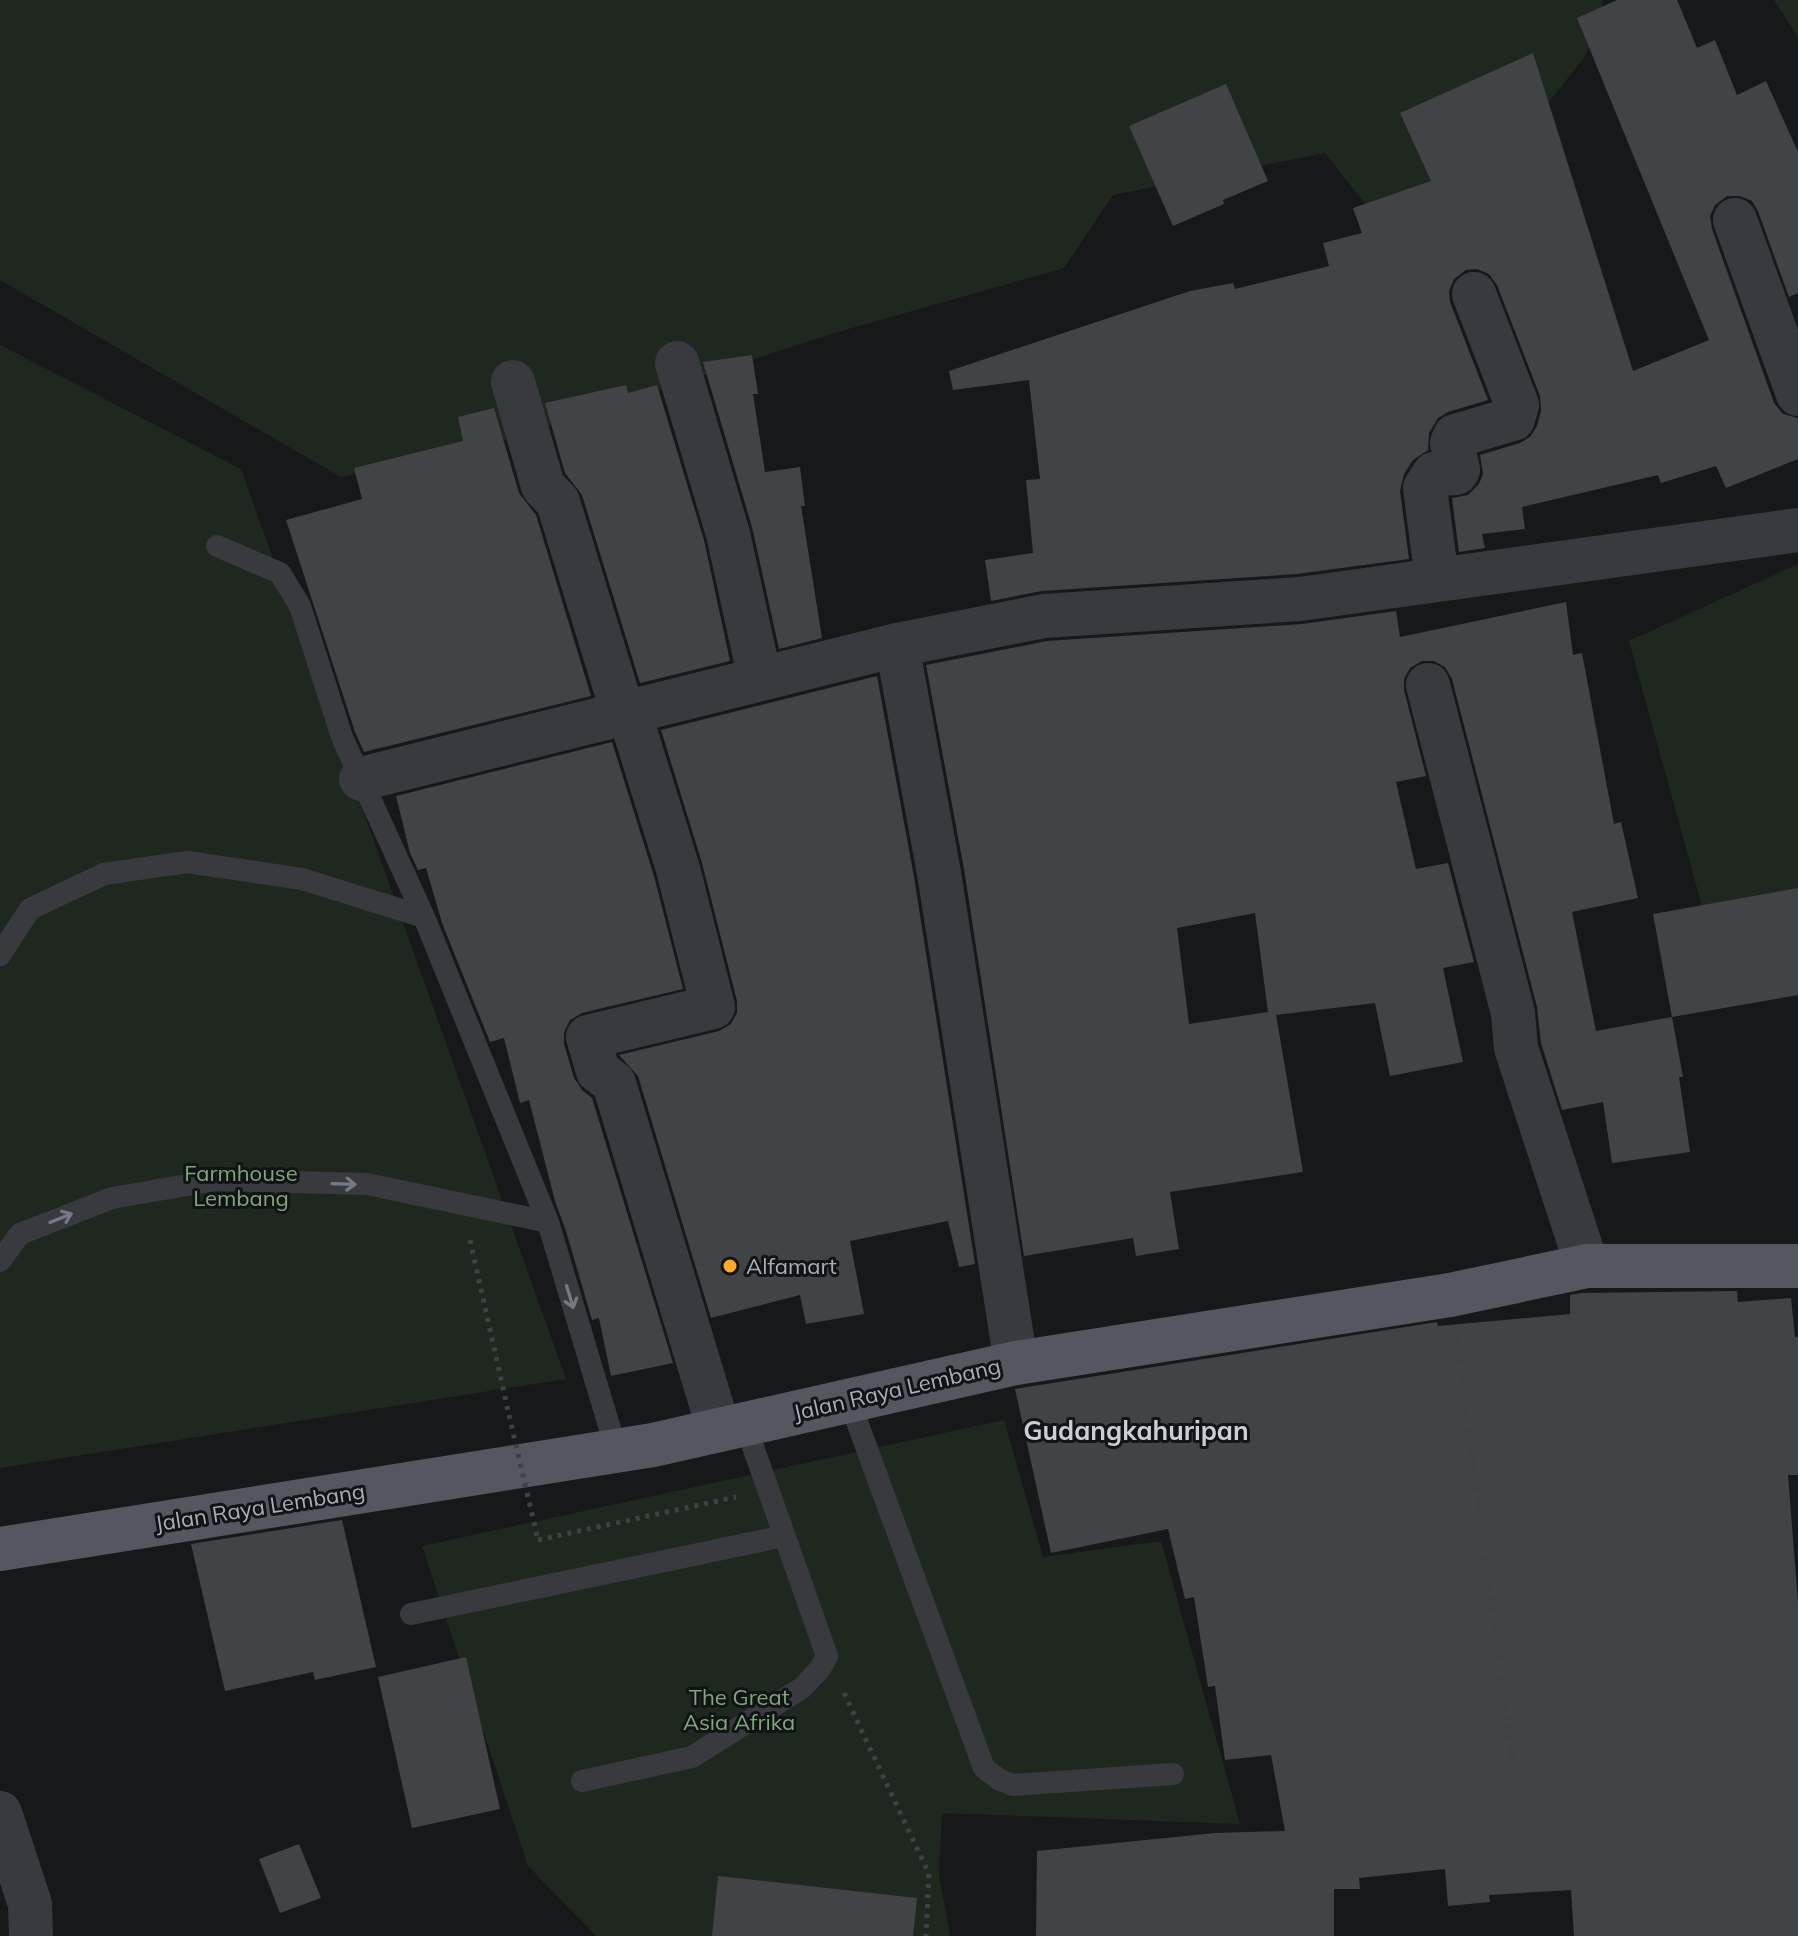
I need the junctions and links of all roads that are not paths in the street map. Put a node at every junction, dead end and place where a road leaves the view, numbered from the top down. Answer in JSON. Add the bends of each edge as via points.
{"nodes":[{"id":1,"x":1735,"y":220,"type":"dead end"},
{"id":2,"x":1474,"y":294,"type":"dead end"},
{"id":3,"x":677,"y":363,"type":"dead end"},
{"id":4,"x":513,"y":382,"type":"dead end"},
{"id":5,"x":1798,"y":394,"type":"edge"},
{"id":6,"x":1798,"y":530,"type":"edge"},
{"id":7,"x":217,"y":546,"type":"dead end"},
{"id":8,"x":1437,"y":579,"type":"junction"},
{"id":9,"x":897,"y":645,"type":"junction"},
{"id":10,"x":760,"y":679,"type":"junction"},
{"id":11,"x":1428,"y":685,"type":"dead end"},
{"id":12,"x":626,"y":712,"type":"junction"},
{"id":13,"x":361,"y":779,"type":"junction"},
{"id":14,"x":424,"y":917,"type":"junction"},
{"id":15,"x":0,"y":955,"type":"edge"},
{"id":16,"x":548,"y":1222,"type":"junction"},
{"id":17,"x":0,"y":1261,"type":"edge"},
{"id":18,"x":1587,"y":1266,"type":"junction"},
{"id":19,"x":1798,"y":1266,"type":"edge"},
{"id":20,"x":1016,"y":1363,"type":"junction"},
{"id":21,"x":849,"y":1400,"type":"junction"},
{"id":22,"x":732,"y":1427,"type":"junction"},
{"id":23,"x":616,"y":1449,"type":"junction"},
{"id":24,"x":784,"y":1536,"type":"junction"},
{"id":25,"x":0,"y":1549,"type":"edge"},
{"id":26,"x":411,"y":1614,"type":"dead end"},
{"id":27,"x":1173,"y":1774,"type":"dead end"},
{"id":28,"x":582,"y":1781,"type":"dead end"},
{"id":29,"x":0,"y":1813,"type":"edge"},
{"id":30,"x":31,"y":1936,"type":"edge"}],
"edges":[{"from":1,"to":5,"type":"street"},
{"from":2,"to":8,"type":"street","via":[[1517,405],[1513,419],[1455,436],[1458,470],[1434,474],[1425,488]]},
{"from":3,"to":10,"type":"street","via":[[728,534]]},
{"from":4,"to":12,"type":"street","via":[[543,486],[558,502]]},
{"from":6,"to":8,"type":"street"},
{"from":7,"to":13,"type":"lane","via":[[280,573],[300,606]]},
{"from":8,"to":9,"type":"street","via":[[1300,599],[1044,616]]},
{"from":9,"to":10,"type":"street"},
{"from":9,"to":20,"type":"street","via":[[939,873]]},
{"from":10,"to":12,"type":"street"},
{"from":11,"to":18,"type":"street","via":[[1513,1013],[1516,1048]]},
{"from":12,"to":13,"type":"street"},
{"from":12,"to":22,"type":"street","via":[[678,869],[713,1007],[588,1037],[598,1071],[614,1083]]},
{"from":13,"to":14,"type":"lane"},
{"from":14,"to":15,"type":"lane","via":[[302,879],[187,862],[104,874],[30,909]]},
{"from":14,"to":16,"type":"lane"},
{"from":17,"to":16,"type":"lane","one_way":true,"via":[[20,1234],[112,1198],[216,1180],[367,1184]]},
{"from":16,"to":23,"type":"lane","one_way":true},
{"from":18,"to":19,"type":"main road","name":"Jalan Raya Lembang"},
{"from":18,"to":20,"type":"main road","name":"Jalan Raya Lembang","via":[[1450,1295]]},
{"from":20,"to":21,"type":"main road","name":"Jalan Raya Lembang"},
{"from":21,"to":22,"type":"main road","name":"Jalan Raya Lembang"},
{"from":21,"to":27,"type":"lane","via":[[984,1768],[1013,1785]]},
{"from":22,"to":23,"type":"main road","name":"Jalan Raya Lembang"},
{"from":22,"to":24,"type":"lane","via":[[768,1489]]},
{"from":23,"to":25,"type":"main road","name":"Jalan Raya Lembang"},
{"from":24,"to":26,"type":"lane"},
{"from":24,"to":28,"type":"lane","via":[[827,1656],[820,1669],[802,1688],[692,1757]]},
{"from":29,"to":30,"type":"street","via":[[30,1904]]}]}
